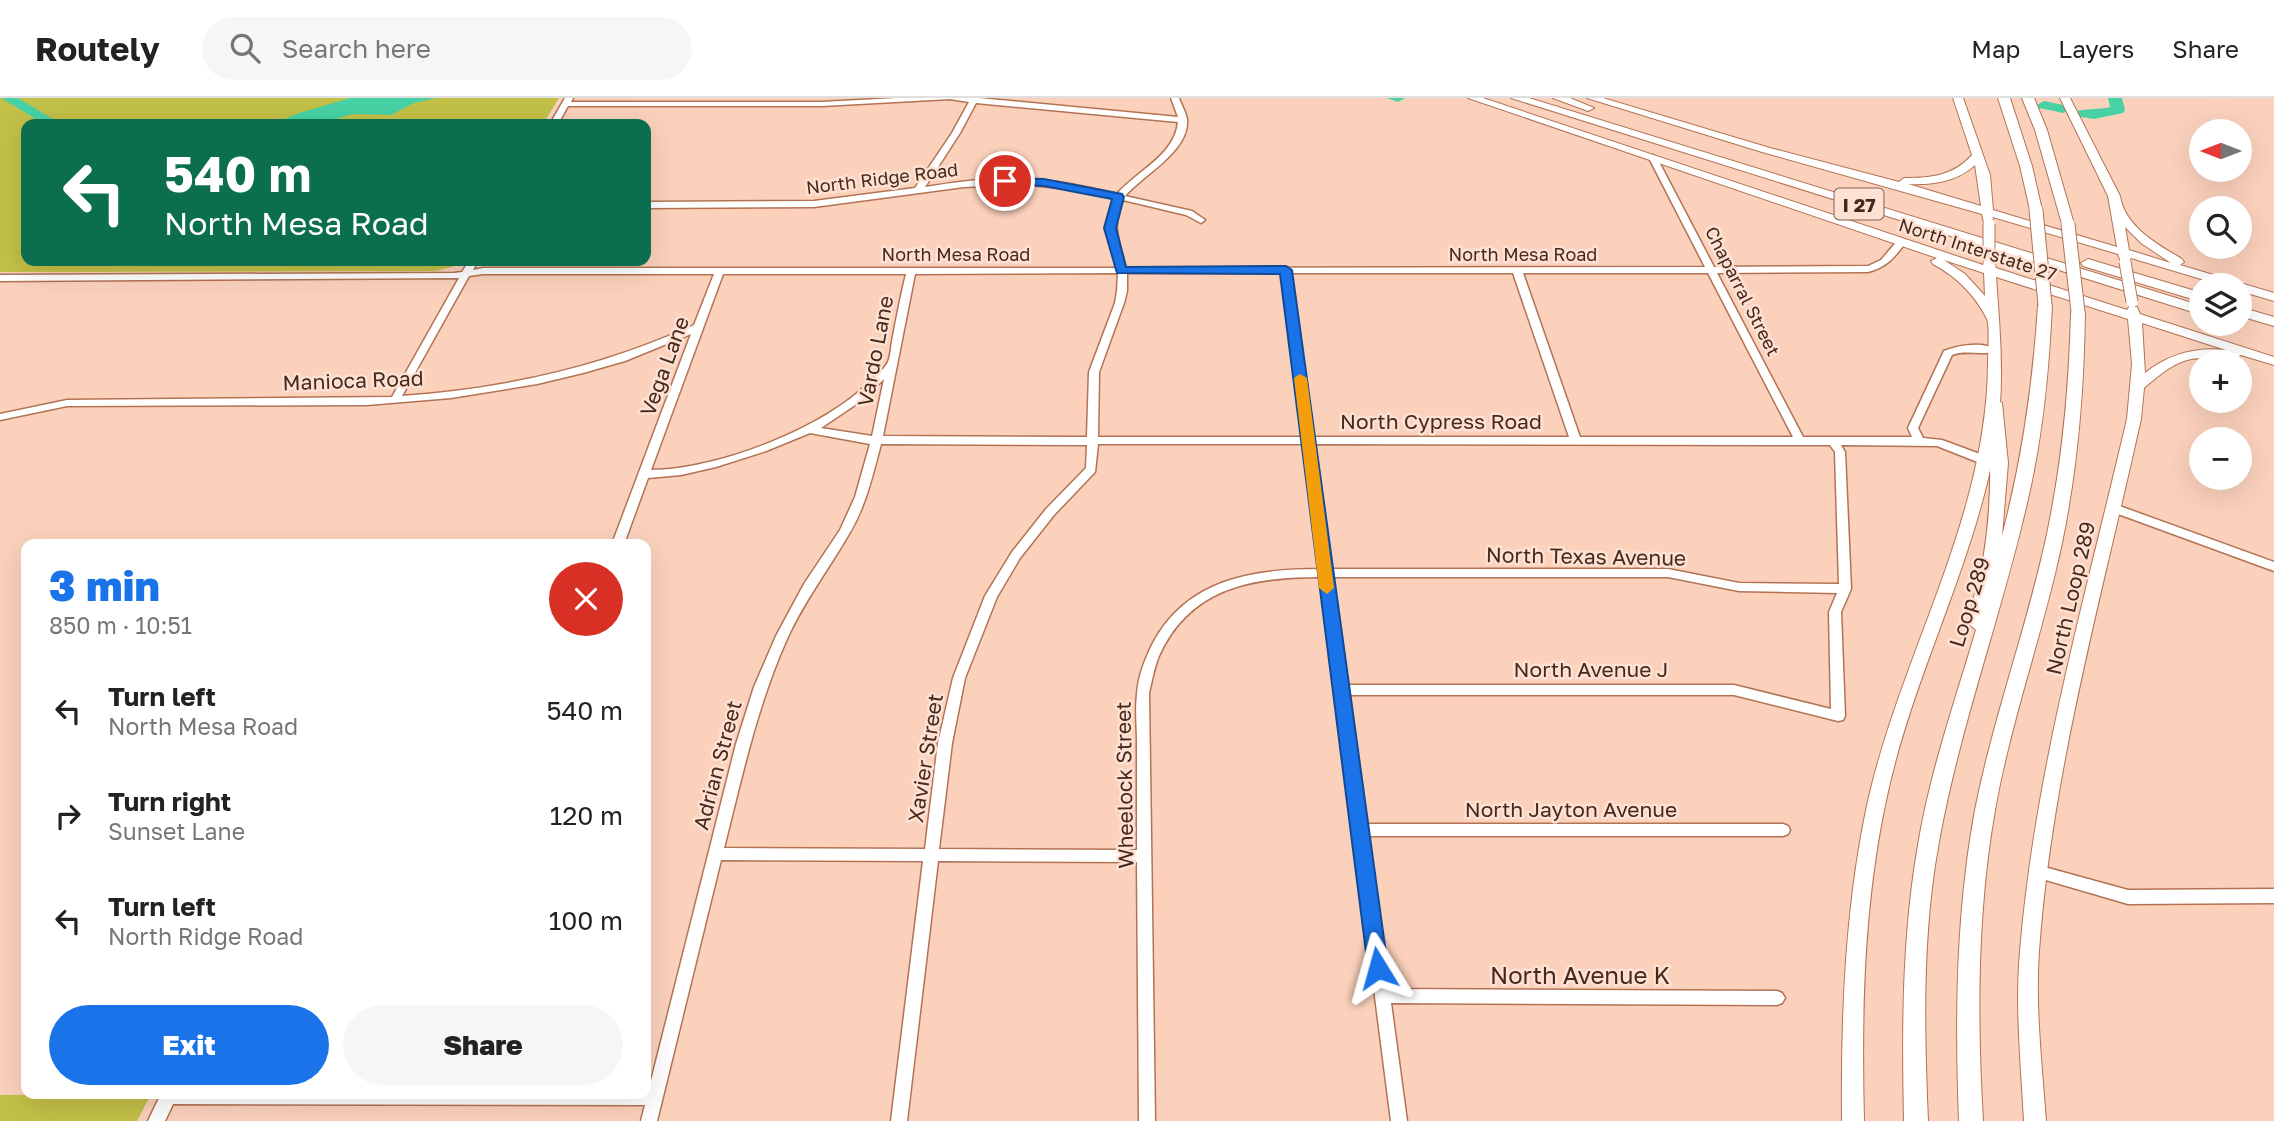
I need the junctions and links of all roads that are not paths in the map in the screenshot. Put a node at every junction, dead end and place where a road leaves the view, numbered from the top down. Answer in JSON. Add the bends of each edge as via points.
{"nodes":[{"id":1,"x":947,"y":98,"type":"edge"},
{"id":2,"x":954,"y":98,"type":"edge"},
{"id":3,"x":1175,"y":98,"type":"edge"},
{"id":4,"x":1473,"y":98,"type":"edge"},
{"id":5,"x":1517,"y":98,"type":"edge"},
{"id":6,"x":1542,"y":98,"type":"edge"},
{"id":7,"x":1559,"y":98,"type":"edge"},
{"id":8,"x":1592,"y":98,"type":"edge"},
{"id":9,"x":1958,"y":98,"type":"edge"},
{"id":10,"x":2004,"y":98,"type":"edge"},
{"id":11,"x":2028,"y":98,"type":"edge"},
{"id":12,"x":2065,"y":98,"type":"edge"},
{"id":13,"x":974,"y":99,"type":"edge"},
{"id":14,"x":568,"y":101,"type":"edge"},
{"id":15,"x":557,"y":119,"type":"edge"},
{"id":16,"x":1183,"y":120,"type":"junction"},
{"id":17,"x":1684,"y":142,"type":"junction"},
{"id":18,"x":1978,"y":156,"type":"junction"},
{"id":19,"x":1653,"y":158,"type":"junction"},
{"id":20,"x":1855,"y":173,"type":"junction"},
{"id":21,"x":919,"y":190,"type":"junction"},
{"id":22,"x":1118,"y":197,"type":"junction"},
{"id":23,"x":651,"y":205,"type":"edge"},
{"id":24,"x":2118,"y":212,"type":"junction"},
{"id":25,"x":1988,"y":218,"type":"junction"},
{"id":26,"x":1201,"y":220,"type":"dead end"},
{"id":27,"x":1900,"y":242,"type":"junction"},
{"id":28,"x":2125,"y":257,"type":"junction"},
{"id":29,"x":470,"y":266,"type":"edge"},
{"id":30,"x":1990,"y":266,"type":"junction"},
{"id":31,"x":720,"y":270,"type":"junction"},
{"id":32,"x":911,"y":270,"type":"junction"},
{"id":33,"x":1121,"y":270,"type":"junction"},
{"id":34,"x":1286,"y":270,"type":"junction"},
{"id":35,"x":1517,"y":270,"type":"junction"},
{"id":36,"x":1713,"y":270,"type":"junction"},
{"id":37,"x":2189,"y":273,"type":"edge"},
{"id":38,"x":2201,"y":273,"type":"edge"},
{"id":39,"x":464,"y":275,"type":"junction"},
{"id":40,"x":0,"y":279,"type":"edge"},
{"id":41,"x":2252,"y":291,"type":"edge"},
{"id":42,"x":2189,"y":294,"type":"edge"},
{"id":43,"x":2274,"y":297,"type":"edge"},
{"id":44,"x":2189,"y":307,"type":"edge"},
{"id":45,"x":2133,"y":310,"type":"junction"},
{"id":46,"x":2252,"y":313,"type":"edge"},
{"id":47,"x":2274,"y":320,"type":"edge"},
{"id":48,"x":1992,"y":325,"type":"junction"},
{"id":49,"x":699,"y":327,"type":"junction"},
{"id":50,"x":2252,"y":327,"type":"edge"},
{"id":51,"x":2274,"y":334,"type":"edge"},
{"id":52,"x":1992,"y":350,"type":"junction"},
{"id":53,"x":2274,"y":363,"type":"edge"},
{"id":54,"x":891,"y":364,"type":"junction"},
{"id":55,"x":2140,"y":385,"type":"junction"},
{"id":56,"x":395,"y":400,"type":"junction"},
{"id":57,"x":1994,"y":402,"type":"junction"},
{"id":58,"x":0,"y":417,"type":"edge"},
{"id":59,"x":811,"y":430,"type":"junction"},
{"id":60,"x":877,"y":440,"type":"junction"},
{"id":61,"x":1576,"y":440,"type":"junction"},
{"id":62,"x":1093,"y":441,"type":"junction"},
{"id":63,"x":1309,"y":441,"type":"junction"},
{"id":64,"x":1800,"y":441,"type":"junction"},
{"id":65,"x":1834,"y":441,"type":"junction"},
{"id":66,"x":1919,"y":441,"type":"junction"},
{"id":67,"x":1984,"y":460,"type":"junction"},
{"id":68,"x":645,"y":474,"type":"junction"},
{"id":69,"x":2114,"y":508,"type":"junction"},
{"id":70,"x":620,"y":539,"type":"edge"},
{"id":71,"x":2274,"y":567,"type":"edge"},
{"id":72,"x":1325,"y":574,"type":"junction"},
{"id":73,"x":1845,"y":589,"type":"junction"},
{"id":74,"x":1974,"y":663,"type":"junction"},
{"id":75,"x":1340,"y":690,"type":"junction"},
{"id":76,"x":1360,"y":830,"type":"junction"},
{"id":77,"x":1783,"y":830,"type":"dead end"},
{"id":78,"x":932,"y":853,"type":"junction"},
{"id":79,"x":715,"y":854,"type":"junction"},
{"id":80,"x":1146,"y":856,"type":"junction"},
{"id":81,"x":2036,"y":871,"type":"junction"},
{"id":82,"x":2274,"y":895,"type":"edge"},
{"id":83,"x":1382,"y":996,"type":"junction"},
{"id":84,"x":1777,"y":998,"type":"dead end"},
{"id":85,"x":651,"y":1097,"type":"edge"},
{"id":86,"x":655,"y":1097,"type":"junction"},
{"id":87,"x":167,"y":1099,"type":"edge"},
{"id":88,"x":156,"y":1121,"type":"edge"},
{"id":89,"x":649,"y":1121,"type":"edge"},
{"id":90,"x":900,"y":1121,"type":"edge"},
{"id":91,"x":1147,"y":1121,"type":"edge"},
{"id":92,"x":1399,"y":1121,"type":"edge"},
{"id":93,"x":1853,"y":1121,"type":"edge"},
{"id":94,"x":1916,"y":1121,"type":"edge"},
{"id":95,"x":1971,"y":1121,"type":"edge"},
{"id":96,"x":2035,"y":1121,"type":"edge"}],
"edges":[{"from":1,"to":14,"type":"street","via":[[811,104]]},
{"from":2,"to":13,"type":"street"},
{"from":3,"to":16,"type":"street"},
{"from":4,"to":19,"type":"main road","name":"North Interstate 27"},
{"from":5,"to":44,"type":"highway","number":"I 27"},
{"from":6,"to":17,"type":"highway","number":"I 27"},
{"from":7,"to":17,"type":"highway"},
{"from":8,"to":20,"type":"main road","name":"North Interstate 27"},
{"from":9,"to":18,"type":"main road"},
{"from":10,"to":74,"type":"highway","name":"Loop 289","bridge":true,"via":[[2036,210],[2045,305],[2044,352],[2018,515]]},
{"from":11,"to":95,"type":"highway","bridge":true,"via":[[2067,224],[2078,312],[2075,416],[2062,502],[1978,851],[1968,967]]},
{"from":12,"to":24,"type":"main road","name":"North Loop 289","via":[[2105,175]]},
{"from":13,"to":16,"type":"street"},
{"from":13,"to":21,"type":"street"},
{"from":14,"to":15,"type":"street"},
{"from":16,"to":22,"type":"street","via":[[1179,143]]},
{"from":17,"to":42,"type":"highway","number":"I 27"},
{"from":18,"to":20,"type":"main road","via":[[1956,175],[1935,180],[1902,181]]},
{"from":18,"to":25,"type":"main road"},
{"from":19,"to":27,"type":"main road","name":"North Interstate 27"},
{"from":19,"to":36,"type":"street","name":"Chaparral Street"},
{"from":20,"to":25,"type":"main road","name":"North Interstate 27"},
{"from":21,"to":22,"type":"street","name":"North Ridge Road","via":[[1023,181]]},
{"from":21,"to":23,"type":"street","name":"North Ridge Road","via":[[793,205]]},
{"from":22,"to":26,"type":"street","name":"North Ridge Road","via":[[1189,213]]},
{"from":22,"to":33,"type":"street","via":[[1110,228]]},
{"from":24,"to":28,"type":"main road","name":"North Loop 289"},
{"from":24,"to":38,"type":"main road","via":[[2156,250]]},
{"from":25,"to":28,"type":"main road","name":"North Interstate 27"},
{"from":25,"to":30,"type":"main road","bridge":true},
{"from":27,"to":30,"type":"main road","name":"North Interstate 27"},
{"from":27,"to":36,"type":"street","name":"North Mesa Road","via":[[1885,264],[1869,270]]},
{"from":27,"to":48,"type":"main road","via":[[1967,281],[1984,303]]},
{"from":28,"to":37,"type":"main road","name":"North Interstate 27"},
{"from":28,"to":45,"type":"main road","name":"North Loop 289","bridge":true},
{"from":29,"to":39,"type":"street"},
{"from":30,"to":45,"type":"main road","name":"North Interstate 27"},
{"from":30,"to":48,"type":"main road"},
{"from":31,"to":32,"type":"street","name":"North Mesa Road"},
{"from":31,"to":39,"type":"street","name":"North Mesa Road","via":[[483,271]]},
{"from":31,"to":49,"type":"street","name":"Vega Lane"},
{"from":32,"to":33,"type":"street","name":"North Mesa Road"},
{"from":32,"to":54,"type":"street","name":"Vardo Lane"},
{"from":33,"to":34,"type":"street","name":"North Mesa Road"},
{"from":33,"to":62,"type":"street","name":"Xavier Street","via":[[1122,288],[1094,373]]},
{"from":34,"to":35,"type":"street","name":"North Mesa Road"},
{"from":34,"to":63,"type":"street"},
{"from":35,"to":36,"type":"street","name":"North Mesa Road"},
{"from":35,"to":61,"type":"street"},
{"from":36,"to":64,"type":"street","name":"Chaparral Street"},
{"from":39,"to":40,"type":"street","name":"North Mesa Road"},
{"from":39,"to":56,"type":"street"},
{"from":41,"to":43,"type":"main road"},
{"from":45,"to":53,"type":"main road","name":"North Interstate 27"},
{"from":45,"to":55,"type":"main road","name":"North Loop 289"},
{"from":46,"to":47,"type":"highway"},
{"from":48,"to":52,"type":"main road"},
{"from":49,"to":56,"type":"street","name":"Manioca Road","via":[[644,351],[585,369]]},
{"from":49,"to":68,"type":"street","name":"Vega Lane"},
{"from":50,"to":51,"type":"highway"},
{"from":52,"to":57,"type":"main road"},
{"from":52,"to":66,"type":"street","via":[[1960,348],[1948,354],[1913,428]]},
{"from":53,"to":55,"type":"main road","via":[[2216,352],[2185,355],[2160,366]]},
{"from":54,"to":59,"type":"street","via":[[856,401]]},
{"from":54,"to":60,"type":"street","name":"Vardo Lane"},
{"from":55,"to":69,"type":"main road","name":"North Loop 289"},
{"from":56,"to":58,"type":"street","name":"Manioca Road","via":[[67,403]]},
{"from":57,"to":67,"type":"main road"},
{"from":57,"to":74,"type":"highway","via":[[2000,463],[1997,509]]},
{"from":59,"to":60,"type":"street","name":"North Cypress Road"},
{"from":59,"to":68,"type":"street","via":[[704,467]]},
{"from":60,"to":62,"type":"street","name":"North Cypress Road"},
{"from":60,"to":79,"type":"street","name":"Adrian Street","via":[[861,497],[845,531],[787,625],[760,687]]},
{"from":61,"to":63,"type":"street","name":"North Cypress Road"},
{"from":61,"to":64,"type":"street","name":"North Cypress Road"},
{"from":62,"to":63,"type":"street","name":"North Cypress Road"},
{"from":62,"to":78,"type":"street","name":"Xavier Street","via":[[1091,469],[1016,555],[975,634],[959,678],[945,743]]},
{"from":63,"to":72,"type":"street"},
{"from":64,"to":65,"type":"street","name":"North Cypress Road"},
{"from":65,"to":66,"type":"street","name":"North Cypress Road"},
{"from":65,"to":73,"type":"street","via":[[1840,452]]},
{"from":66,"to":67,"type":"street","name":"North Cypress Road"},
{"from":67,"to":93,"type":"main road","via":[[1886,764],[1869,845],[1853,981]]},
{"from":68,"to":70,"type":"street","name":"Vega Lane"},
{"from":69,"to":71,"type":"street"},
{"from":69,"to":81,"type":"main road","name":"North Loop 289","via":[[2046,805]]},
{"from":72,"to":73,"type":"street","name":"North Texas Avenue","via":[[1668,573],[1739,587]]},
{"from":72,"to":75,"type":"street"},
{"from":72,"to":80,"type":"street","name":"Wheelock Street","via":[[1256,575],[1226,583],[1196,599],[1152,656],[1143,693]]},
{"from":73,"to":75,"type":"street","name":"North Avenue J","via":[[1835,612],[1838,716],[1734,690]]},
{"from":74,"to":94,"type":"highway","name":"Loop 289","via":[[1936,807],[1924,882],[1915,1023]]},
{"from":75,"to":76,"type":"street"},
{"from":76,"to":77,"type":"street","name":"North Jayton Avenue"},
{"from":76,"to":83,"type":"street"},
{"from":78,"to":79,"type":"street"},
{"from":78,"to":80,"type":"street"},
{"from":78,"to":90,"type":"street","name":"Xavier Street"},
{"from":79,"to":86,"type":"street","name":"Adrian Street"},
{"from":80,"to":91,"type":"street","name":"Wheelock Street"},
{"from":81,"to":82,"type":"street","via":[[2128,897]]},
{"from":81,"to":96,"type":"main road","name":"North Loop 289","via":[[2029,953]]},
{"from":83,"to":84,"type":"street","name":"North Avenue K"},
{"from":83,"to":92,"type":"street"},
{"from":85,"to":86,"type":"street"},
{"from":86,"to":89,"type":"street","name":"Adrian Street"},
{"from":87,"to":88,"type":"street"}]}
